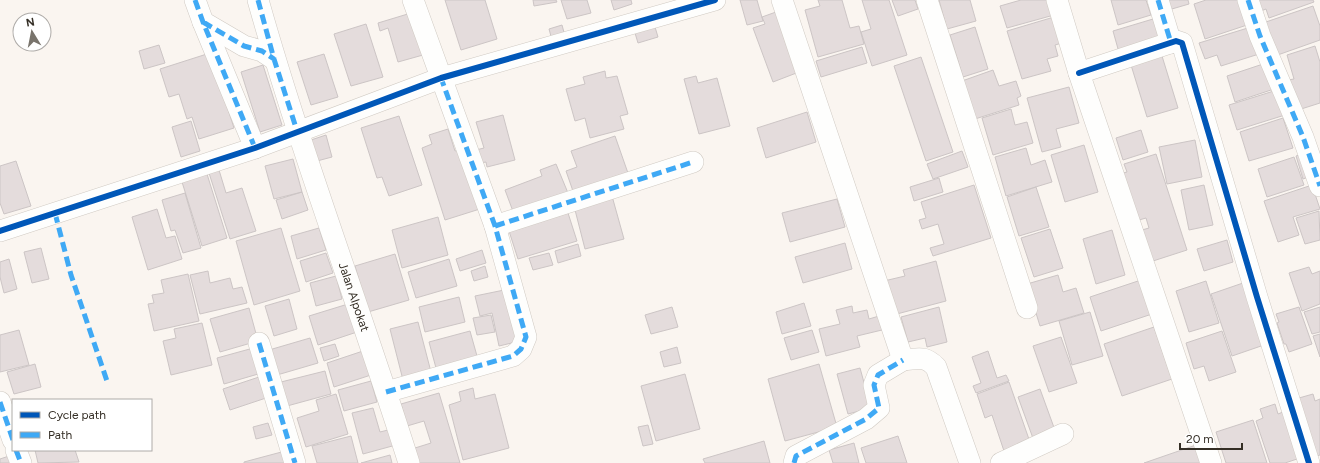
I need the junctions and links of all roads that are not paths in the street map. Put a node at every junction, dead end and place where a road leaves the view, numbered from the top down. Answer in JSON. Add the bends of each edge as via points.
{"nodes":[{"id":1,"x":195,"y":0,"type":"edge"},
{"id":2,"x":258,"y":0,"type":"edge"},
{"id":3,"x":413,"y":0,"type":"edge"},
{"id":4,"x":715,"y":0,"type":"edge"},
{"id":5,"x":782,"y":0,"type":"edge"},
{"id":6,"x":927,"y":0,"type":"edge"},
{"id":7,"x":1057,"y":0,"type":"edge"},
{"id":8,"x":1158,"y":0,"type":"edge"},
{"id":9,"x":1248,"y":0,"type":"edge"},
{"id":10,"x":203,"y":22,"type":"junction"},
{"id":11,"x":1170,"y":42,"type":"junction"},
{"id":12,"x":274,"y":59,"type":"junction"},
{"id":13,"x":1079,"y":73,"type":"junction"},
{"id":14,"x":442,"y":78,"type":"junction"},
{"id":15,"x":297,"y":131,"type":"junction"},
{"id":16,"x":255,"y":148,"type":"junction"},
{"id":17,"x":693,"y":162,"type":"dead end"},
{"id":18,"x":1320,"y":186,"type":"edge"},
{"id":19,"x":495,"y":226,"type":"junction"},
{"id":20,"x":0,"y":231,"type":"edge"},
{"id":21,"x":1028,"y":308,"type":"dead end"},
{"id":22,"x":259,"y":343,"type":"dead end"},
{"id":23,"x":903,"y":360,"type":"junction"},
{"id":24,"x":386,"y":392,"type":"junction"},
{"id":25,"x":0,"y":402,"type":"edge"},
{"id":26,"x":1063,"y":434,"type":"dead end"},
{"id":27,"x":12,"y":437,"type":"edge"},
{"id":28,"x":16,"y":451,"type":"edge"},
{"id":29,"x":21,"y":463,"type":"edge"},
{"id":30,"x":295,"y":463,"type":"edge"},
{"id":31,"x":409,"y":463,"type":"edge"},
{"id":32,"x":794,"y":463,"type":"edge"},
{"id":33,"x":970,"y":463,"type":"edge"},
{"id":34,"x":1001,"y":463,"type":"edge"},
{"id":35,"x":1210,"y":463,"type":"edge"},
{"id":36,"x":1308,"y":463,"type":"edge"}],
"edges":[{"from":1,"to":10,"type":"street"},
{"from":2,"to":12,"type":"street","name":"Jalan Alpokat"},
{"from":3,"to":14,"type":"street"},
{"from":4,"to":14,"type":"street"},
{"from":5,"to":23,"type":"street"},
{"from":6,"to":21,"type":"street"},
{"from":7,"to":13,"type":"street"},
{"from":8,"to":11,"type":"street"},
{"from":9,"to":18,"type":"street"},
{"from":10,"to":12,"type":"street","via":[[244,46],[262,51]]},
{"from":10,"to":16,"type":"street"},
{"from":11,"to":13,"type":"street"},
{"from":11,"to":36,"type":"street","via":[[1182,43]]},
{"from":12,"to":15,"type":"street","name":"Jalan Alpokat"},
{"from":13,"to":35,"type":"street"},
{"from":14,"to":15,"type":"street"},
{"from":14,"to":19,"type":"street"},
{"from":15,"to":16,"type":"street"},
{"from":15,"to":24,"type":"street","name":"Jalan Alpokat"},
{"from":16,"to":20,"type":"street"},
{"from":17,"to":19,"type":"street"},
{"from":19,"to":24,"type":"street","via":[[526,337],[521,349],[513,356]]},
{"from":22,"to":30,"type":"street"},
{"from":23,"to":32,"type":"street","via":[[878,375],[874,385],[879,408],[866,419],[796,456]]},
{"from":23,"to":33,"type":"street","via":[[925,358],[936,367]]},
{"from":24,"to":31,"type":"street","name":"Jalan Alpokat"},
{"from":25,"to":27,"type":"street"},
{"from":26,"to":34,"type":"street"},
{"from":28,"to":29,"type":"street"}]}
